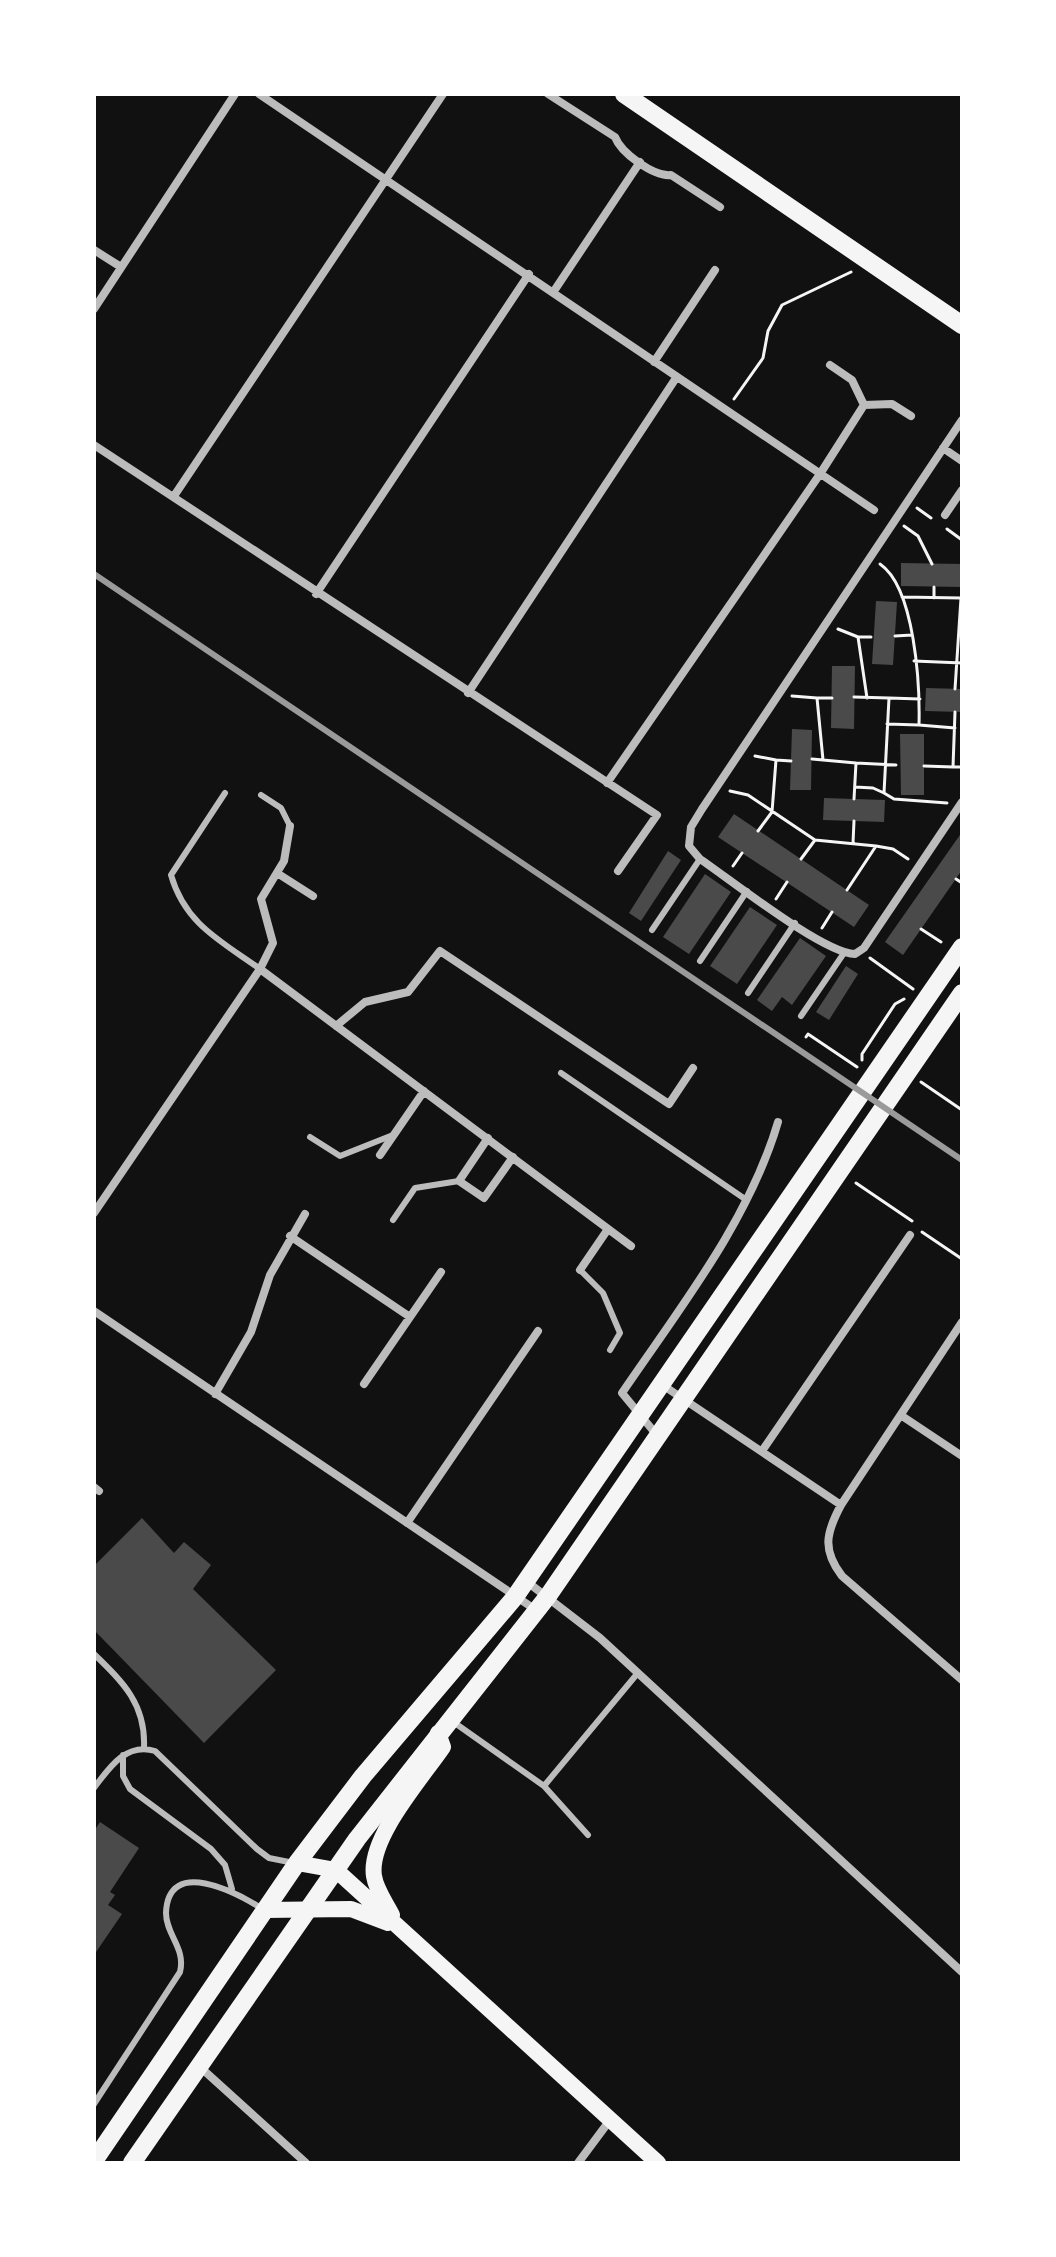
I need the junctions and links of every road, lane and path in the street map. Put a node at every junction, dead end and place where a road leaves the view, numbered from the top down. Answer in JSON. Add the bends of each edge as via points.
{"nodes":[{"id":1,"x":235,"y":94,"type":"edge"},
{"id":2,"x":259,"y":94,"type":"edge"},
{"id":3,"x":443,"y":94,"type":"edge"},
{"id":4,"x":548,"y":94,"type":"edge"},
{"id":5,"x":624,"y":94,"type":"edge"},
{"id":6,"x":640,"y":162,"type":"junction"},
{"id":7,"x":387,"y":180,"type":"junction"},
{"id":8,"x":720,"y":207,"type":"dead end"},
{"id":9,"x":94,"y":250,"type":"edge"},
{"id":10,"x":867,"y":260,"type":"junction"},
{"id":11,"x":121,"y":267,"type":"junction"},
{"id":12,"x":715,"y":270,"type":"dead end"},
{"id":13,"x":529,"y":274,"type":"junction"},
{"id":14,"x":554,"y":291,"type":"junction"},
{"id":15,"x":94,"y":309,"type":"edge"},
{"id":16,"x":962,"y":325,"type":"edge"},
{"id":17,"x":654,"y":362,"type":"junction"},
{"id":18,"x":830,"y":365,"type":"dead end"},
{"id":19,"x":676,"y":378,"type":"junction"},
{"id":20,"x":864,"y":405,"type":"junction"},
{"id":21,"x":725,"y":410,"type":"junction"},
{"id":22,"x":911,"y":416,"type":"dead end"},
{"id":23,"x":962,"y":420,"type":"edge"},
{"id":24,"x":94,"y":445,"type":"edge"},
{"id":25,"x":943,"y":448,"type":"junction"},
{"id":26,"x":962,"y":461,"type":"edge"},
{"id":27,"x":820,"y":474,"type":"junction"},
{"id":28,"x":961,"y":495,"type":"edge"},
{"id":29,"x":174,"y":496,"type":"junction"},
{"id":30,"x":874,"y":510,"type":"dead end"},
{"id":31,"x":945,"y":515,"type":"dead end"},
{"id":32,"x":895,"y":520,"type":"junction"},
{"id":33,"x":870,"y":557,"type":"junction"},
{"id":34,"x":932,"y":564,"type":"dead end"},
{"id":35,"x":934,"y":587,"type":"dead end"},
{"id":36,"x":316,"y":594,"type":"junction"},
{"id":37,"x":902,"y":597,"type":"junction"},
{"id":38,"x":934,"y":598,"type":"junction"},
{"id":39,"x":827,"y":621,"type":"junction"},
{"id":40,"x":912,"y":635,"type":"junction"},
{"id":41,"x":895,"y":636,"type":"dead end"},
{"id":42,"x":858,"y":637,"type":"junction"},
{"id":43,"x":871,"y":637,"type":"dead end"},
{"id":44,"x":914,"y":661,"type":"junction"},
{"id":45,"x":959,"y":663,"type":"edge"},
{"id":46,"x":955,"y":689,"type":"dead end"},
{"id":47,"x":781,"y":691,"type":"junction"},
{"id":48,"x":468,"y":693,"type":"junction"},
{"id":49,"x":854,"y":697,"type":"dead end"},
{"id":50,"x":817,"y":698,"type":"junction"},
{"id":51,"x":832,"y":698,"type":"dead end"},
{"id":52,"x":867,"y":698,"type":"junction"},
{"id":53,"x":889,"y":698,"type":"junction"},
{"id":54,"x":920,"y":699,"type":"junction"},
{"id":55,"x":955,"y":712,"type":"dead end"},
{"id":56,"x":887,"y":724,"type":"junction"},
{"id":57,"x":919,"y":725,"type":"junction"},
{"id":58,"x":955,"y":728,"type":"junction"},
{"id":59,"x":742,"y":748,"type":"junction"},
{"id":60,"x":812,"y":759,"type":"dead end"},
{"id":61,"x":776,"y":760,"type":"junction"},
{"id":62,"x":823,"y":760,"type":"junction"},
{"id":63,"x":791,"y":761,"type":"dead end"},
{"id":64,"x":856,"y":763,"type":"junction"},
{"id":65,"x":886,"y":765,"type":"junction"},
{"id":66,"x":896,"y":765,"type":"dead end"},
{"id":67,"x":924,"y":766,"type":"dead end"},
{"id":68,"x":953,"y":767,"type":"junction"},
{"id":69,"x":962,"y":767,"type":"edge"},
{"id":70,"x":607,"y":783,"type":"junction"},
{"id":71,"x":719,"y":784,"type":"junction"},
{"id":72,"x":855,"y":787,"type":"junction"},
{"id":73,"x":225,"y":793,"type":"dead end"},
{"id":74,"x":884,"y":793,"type":"junction"},
{"id":75,"x":261,"y":795,"type":"dead end"},
{"id":76,"x":854,"y":799,"type":"dead end"},
{"id":77,"x":959,"y":806,"type":"edge"},
{"id":78,"x":772,"y":812,"type":"junction"},
{"id":79,"x":854,"y":821,"type":"dead end"},
{"id":80,"x":290,"y":826,"type":"joint"},
{"id":81,"x":758,"y":831,"type":"dead end"},
{"id":82,"x":815,"y":840,"type":"junction"},
{"id":83,"x":853,"y":843,"type":"junction"},
{"id":84,"x":876,"y":846,"type":"junction"},
{"id":85,"x":700,"y":859,"type":"junction"},
{"id":86,"x":801,"y":859,"type":"dead end"},
{"id":87,"x":919,"y":866,"type":"junction"},
{"id":88,"x":618,"y":871,"type":"dead end"},
{"id":89,"x":277,"y":873,"type":"junction"},
{"id":90,"x":956,"y":879,"type":"dead end"},
{"id":91,"x":787,"y":882,"type":"dead end"},
{"id":92,"x":962,"y":883,"type":"edge"},
{"id":93,"x":847,"y":890,"type":"dead end"},
{"id":94,"x":747,"y":891,"type":"junction"},
{"id":95,"x":313,"y":896,"type":"dead end"},
{"id":96,"x":770,"y":907,"type":"junction"},
{"id":97,"x":795,"y":923,"type":"junction"},
{"id":98,"x":921,"y":929,"type":"dead end"},
{"id":99,"x":652,"y":930,"type":"dead end"},
{"id":100,"x":943,"y":943,"type":"dead end"},
{"id":101,"x":962,"y":947,"type":"edge"},
{"id":102,"x":844,"y":953,"type":"junction"},
{"id":103,"x":871,"y":959,"type":"dead end"},
{"id":104,"x":700,"y":961,"type":"dead end"},
{"id":105,"x":260,"y":969,"type":"junction"},
{"id":106,"x":911,"y":988,"type":"dead end"},
{"id":107,"x":748,"y":993,"type":"dead end"},
{"id":108,"x":962,"y":993,"type":"edge"},
{"id":109,"x":801,"y":1016,"type":"dead end"},
{"id":110,"x":336,"y":1026,"type":"junction"},
{"id":111,"x":806,"y":1037,"type":"dead end"},
{"id":112,"x":855,"y":1066,"type":"dead end"},
{"id":113,"x":693,"y":1068,"type":"dead end"},
{"id":114,"x":561,"y":1073,"type":"dead end"},
{"id":115,"x":925,"y":1085,"type":"dead end"},
{"id":116,"x":424,"y":1091,"type":"junction"},
{"id":117,"x":962,"y":1110,"type":"edge"},
{"id":118,"x":778,"y":1122,"type":"dead end"},
{"id":119,"x":393,"y":1135,"type":"junction"},
{"id":120,"x":310,"y":1137,"type":"dead end"},
{"id":121,"x":488,"y":1138,"type":"junction"},
{"id":122,"x":380,"y":1155,"type":"dead end"},
{"id":123,"x":513,"y":1157,"type":"junction"},
{"id":124,"x":459,"y":1181,"type":"junction"},
{"id":125,"x":857,"y":1184,"type":"dead end"},
{"id":126,"x":745,"y":1199,"type":"junction"},
{"id":127,"x":94,"y":1213,"type":"edge"},
{"id":128,"x":305,"y":1214,"type":"dead end"},
{"id":129,"x":393,"y":1220,"type":"dead end"},
{"id":130,"x":608,"y":1229,"type":"junction"},
{"id":131,"x":910,"y":1235,"type":"dead end"},
{"id":132,"x":290,"y":1236,"type":"junction"},
{"id":133,"x":631,"y":1246,"type":"dead end"},
{"id":134,"x":962,"y":1259,"type":"edge"},
{"id":135,"x":580,"y":1270,"type":"joint"},
{"id":136,"x":441,"y":1272,"type":"dead end"},
{"id":137,"x":94,"y":1311,"type":"edge"},
{"id":138,"x":410,"y":1317,"type":"junction"},
{"id":139,"x":962,"y":1322,"type":"edge"},
{"id":140,"x":538,"y":1331,"type":"dead end"},
{"id":141,"x":610,"y":1350,"type":"dead end"},
{"id":142,"x":364,"y":1384,"type":"dead end"},
{"id":143,"x":661,"y":1384,"type":"junction"},
{"id":144,"x":215,"y":1394,"type":"junction"},
{"id":145,"x":682,"y":1397,"type":"junction"},
{"id":146,"x":639,"y":1416,"type":"junction"},
{"id":147,"x":902,"y":1416,"type":"junction"},
{"id":148,"x":656,"y":1434,"type":"junction"},
{"id":149,"x":762,"y":1451,"type":"junction"},
{"id":150,"x":962,"y":1456,"type":"edge"},
{"id":151,"x":841,"y":1505,"type":"junction"},
{"id":152,"x":407,"y":1523,"type":"junction"},
{"id":153,"x":520,"y":1589,"type":"junction"},
{"id":154,"x":542,"y":1603,"type":"junction"},
{"id":155,"x":94,"y":1654,"type":"edge"},
{"id":156,"x":637,"y":1674,"type":"junction"},
{"id":157,"x":962,"y":1680,"type":"edge"},
{"id":158,"x":444,"y":1726,"type":"junction"},
{"id":159,"x":144,"y":1748,"type":"junction"},
{"id":160,"x":123,"y":1754,"type":"junction"},
{"id":161,"x":544,"y":1786,"type":"junction"},
{"id":162,"x":94,"y":1788,"type":"edge"},
{"id":163,"x":588,"y":1835,"type":"dead end"},
{"id":164,"x":297,"y":1863,"type":"junction"},
{"id":165,"x":336,"y":1870,"type":"junction"},
{"id":166,"x":232,"y":1889,"type":"junction"},
{"id":167,"x":264,"y":1910,"type":"junction"},
{"id":168,"x":306,"y":1911,"type":"junction"},
{"id":169,"x":399,"y":1927,"type":"junction"},
{"id":170,"x":962,"y":1972,"type":"edge"},
{"id":171,"x":197,"y":2064,"type":"junction"},
{"id":172,"x":94,"y":2104,"type":"edge"},
{"id":173,"x":611,"y":2119,"type":"junction"},
{"id":174,"x":94,"y":2161,"type":"edge"},
{"id":175,"x":132,"y":2163,"type":"edge"},
{"id":176,"x":306,"y":2163,"type":"edge"},
{"id":177,"x":578,"y":2163,"type":"edge"},
{"id":178,"x":658,"y":2163,"type":"edge"}],
"edges":[{"from":1,"to":11,"type":"street"},
{"from":2,"to":7,"type":"street"},
{"from":3,"to":7,"type":"street"},
{"from":4,"to":6,"type":"street","via":[[615,137]]},
{"from":5,"to":10,"type":"main road"},
{"from":6,"to":8,"type":"street"},
{"from":6,"to":14,"type":"street"},
{"from":7,"to":13,"type":"street"},
{"from":7,"to":29,"type":"street"},
{"from":9,"to":11,"type":"street"},
{"from":10,"to":16,"type":"main road"},
{"from":10,"to":21,"type":"path","via":[[844,277],[782,305],[768,331],[763,358]]},
{"from":11,"to":15,"type":"street"},
{"from":12,"to":17,"type":"street"},
{"from":13,"to":14,"type":"street"},
{"from":13,"to":36,"type":"street"},
{"from":14,"to":17,"type":"street"},
{"from":17,"to":19,"type":"street"},
{"from":18,"to":20,"type":"street","via":[[852,380]]},
{"from":19,"to":21,"type":"street"},
{"from":19,"to":48,"type":"street"},
{"from":20,"to":22,"type":"street","via":[[892,404]]},
{"from":20,"to":27,"type":"street"},
{"from":21,"to":27,"type":"street"},
{"from":23,"to":25,"type":"street"},
{"from":24,"to":29,"type":"street"},
{"from":25,"to":26,"type":"street"},
{"from":25,"to":32,"type":"street"},
{"from":27,"to":30,"type":"street"},
{"from":27,"to":70,"type":"street"},
{"from":28,"to":31,"type":"street"},
{"from":29,"to":36,"type":"street"},
{"from":32,"to":33,"type":"street"},
{"from":32,"to":34,"type":"path","via":[[918,536]]},
{"from":33,"to":37,"type":"path","via":[[890,571]]},
{"from":33,"to":39,"type":"street"},
{"from":35,"to":38,"type":"path"},
{"from":36,"to":48,"type":"street"},
{"from":37,"to":38,"type":"path"},
{"from":37,"to":40,"type":"path"},
{"from":38,"to":45,"type":"path","via":[[961,598]]},
{"from":39,"to":42,"type":"path"},
{"from":39,"to":47,"type":"street"},
{"from":40,"to":41,"type":"path"},
{"from":40,"to":44,"type":"path"},
{"from":42,"to":43,"type":"path"},
{"from":42,"to":52,"type":"path"},
{"from":44,"to":45,"type":"path"},
{"from":44,"to":54,"type":"path"},
{"from":45,"to":46,"type":"path"},
{"from":47,"to":50,"type":"path"},
{"from":47,"to":59,"type":"street"},
{"from":48,"to":70,"type":"street"},
{"from":49,"to":52,"type":"path"},
{"from":50,"to":51,"type":"path"},
{"from":50,"to":62,"type":"path"},
{"from":52,"to":53,"type":"path"},
{"from":53,"to":54,"type":"path"},
{"from":53,"to":56,"type":"path"},
{"from":54,"to":57,"type":"path"},
{"from":55,"to":58,"type":"path"},
{"from":56,"to":57,"type":"path"},
{"from":56,"to":65,"type":"path"},
{"from":57,"to":58,"type":"path"},
{"from":58,"to":68,"type":"path"},
{"from":59,"to":61,"type":"path"},
{"from":59,"to":71,"type":"street"},
{"from":60,"to":62,"type":"path"},
{"from":61,"to":63,"type":"path"},
{"from":61,"to":78,"type":"path"},
{"from":62,"to":64,"type":"path"},
{"from":64,"to":65,"type":"path"},
{"from":64,"to":72,"type":"path"},
{"from":65,"to":66,"type":"path"},
{"from":65,"to":74,"type":"path"},
{"from":67,"to":68,"type":"path"},
{"from":68,"to":69,"type":"path"},
{"from":70,"to":88,"type":"street","via":[[657,815]]},
{"from":71,"to":78,"type":"path"},
{"from":71,"to":85,"type":"street","via":[[689,836],[689,846]]},
{"from":72,"to":74,"type":"path"},
{"from":72,"to":76,"type":"path"},
{"from":73,"to":105,"type":"lane","via":[[171,875],[190,917]]},
{"from":74,"to":77,"type":"path","via":[[894,799]]},
{"from":75,"to":80,"type":"lane","via":[[281,808]]},
{"from":77,"to":87,"type":"street"},
{"from":78,"to":81,"type":"path"},
{"from":78,"to":82,"type":"path"},
{"from":79,"to":83,"type":"path"},
{"from":80,"to":89,"type":"street"},
{"from":82,"to":83,"type":"path"},
{"from":82,"to":86,"type":"path"},
{"from":83,"to":84,"type":"path"},
{"from":84,"to":87,"type":"path","via":[[893,849]]},
{"from":84,"to":93,"type":"path"},
{"from":85,"to":94,"type":"street"},
{"from":85,"to":99,"type":"lane"},
{"from":87,"to":102,"type":"street","via":[[864,948]]},
{"from":89,"to":95,"type":"street"},
{"from":89,"to":105,"type":"street","via":[[261,899],[273,943]]},
{"from":90,"to":92,"type":"path"},
{"from":91,"to":96,"type":"path"},
{"from":94,"to":96,"type":"street"},
{"from":94,"to":104,"type":"lane"},
{"from":96,"to":97,"type":"street"},
{"from":97,"to":102,"type":"street"},
{"from":97,"to":107,"type":"lane"},
{"from":98,"to":100,"type":"path"},
{"from":101,"to":143,"type":"main road"},
{"from":102,"to":109,"type":"lane"},
{"from":103,"to":106,"type":"path"},
{"from":105,"to":110,"type":"street"},
{"from":105,"to":127,"type":"street"},
{"from":108,"to":145,"type":"main road"},
{"from":110,"to":113,"type":"street","via":[[365,1002],[408,992],[440,951],[669,1104]]},
{"from":110,"to":116,"type":"street"},
{"from":111,"to":112,"type":"path"},
{"from":114,"to":126,"type":"lane"},
{"from":115,"to":117,"type":"path"},
{"from":116,"to":119,"type":"street"},
{"from":116,"to":121,"type":"street"},
{"from":118,"to":126,"type":"street"},
{"from":119,"to":120,"type":"lane","via":[[340,1156]]},
{"from":119,"to":122,"type":"street"},
{"from":121,"to":123,"type":"street"},
{"from":121,"to":124,"type":"street"},
{"from":123,"to":124,"type":"street","via":[[484,1198]]},
{"from":123,"to":130,"type":"street"},
{"from":124,"to":129,"type":"lane","via":[[415,1188]]},
{"from":125,"to":134,"type":"path"},
{"from":126,"to":146,"type":"street","via":[[622,1393]]},
{"from":128,"to":132,"type":"street"},
{"from":130,"to":133,"type":"street"},
{"from":130,"to":135,"type":"street"},
{"from":131,"to":149,"type":"street"},
{"from":132,"to":138,"type":"street"},
{"from":132,"to":144,"type":"street","via":[[251,1332]]},
{"from":135,"to":141,"type":"lane","via":[[603,1293],[620,1333]]},
{"from":136,"to":138,"type":"street"},
{"from":137,"to":144,"type":"street"},
{"from":138,"to":142,"type":"street"},
{"from":139,"to":147,"type":"street"},
{"from":140,"to":152,"type":"street"},
{"from":143,"to":145,"type":"street"},
{"from":143,"to":146,"type":"main road"},
{"from":144,"to":152,"type":"street"},
{"from":145,"to":148,"type":"main road"},
{"from":145,"to":149,"type":"street"},
{"from":146,"to":148,"type":"street"},
{"from":146,"to":153,"type":"main road"},
{"from":147,"to":150,"type":"street"},
{"from":147,"to":151,"type":"street"},
{"from":148,"to":154,"type":"main road"},
{"from":149,"to":151,"type":"street"},
{"from":151,"to":157,"type":"street","via":[[828,1529],[832,1562]]},
{"from":152,"to":153,"type":"street"},
{"from":153,"to":154,"type":"street"},
{"from":153,"to":154,"type":"street"},
{"from":153,"to":164,"type":"main road"},
{"from":154,"to":156,"type":"street"},
{"from":154,"to":158,"type":"main road"},
{"from":155,"to":159,"type":"lane","via":[[134,1696],[141,1710]]},
{"from":156,"to":161,"type":"lane"},
{"from":156,"to":170,"type":"street"},
{"from":158,"to":161,"type":"lane"},
{"from":158,"to":165,"type":"main road"},
{"from":158,"to":169,"type":"main road","via":[[443,1747],[382,1837],[373,1860],[377,1887]]},
{"from":159,"to":160,"type":"lane"},
{"from":159,"to":164,"type":"lane","via":[[165,1758],[269,1858]]},
{"from":160,"to":162,"type":"lane"},
{"from":160,"to":166,"type":"lane","via":[[123,1776],[130,1789],[211,1849],[225,1865]]},
{"from":161,"to":163,"type":"lane"},
{"from":164,"to":165,"type":"main road"},
{"from":164,"to":167,"type":"main road"},
{"from":165,"to":168,"type":"main road"},
{"from":165,"to":169,"type":"main road"},
{"from":166,"to":167,"type":"lane"},
{"from":166,"to":172,"type":"lane","via":[[200,1881],[181,1886],[169,1897],[166,1916],[183,1961],[180,1972]]},
{"from":167,"to":168,"type":"main road"},
{"from":167,"to":174,"type":"main road"},
{"from":168,"to":169,"type":"main road","via":[[351,1909]]},
{"from":168,"to":171,"type":"main road"},
{"from":169,"to":173,"type":"main road"},
{"from":171,"to":175,"type":"main road"},
{"from":171,"to":176,"type":"street"},
{"from":173,"to":177,"type":"street"},
{"from":173,"to":178,"type":"main road"}]}
